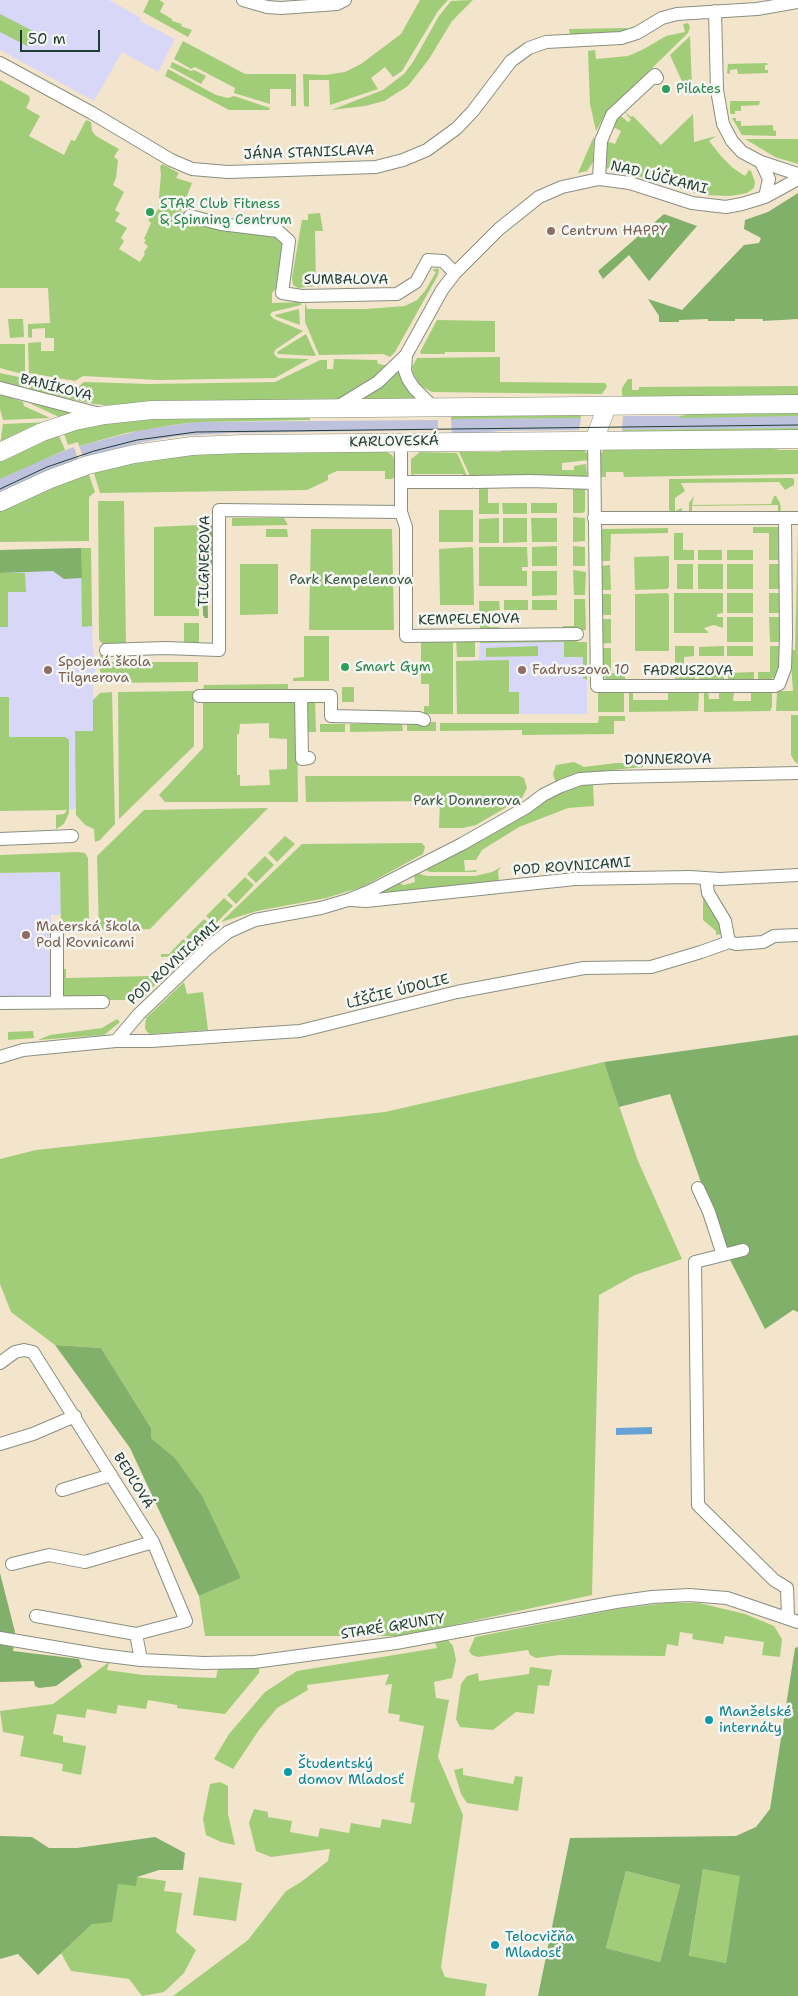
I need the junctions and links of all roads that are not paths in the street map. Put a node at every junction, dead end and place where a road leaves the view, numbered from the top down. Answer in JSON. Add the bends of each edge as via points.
{"nodes":[{"id":1,"x":243,"y":0,"type":"edge"},
{"id":2,"x":345,"y":0,"type":"edge"},
{"id":3,"x":798,"y":2,"type":"edge"},
{"id":4,"x":715,"y":11,"type":"junction"},
{"id":5,"x":0,"y":63,"type":"edge"},
{"id":6,"x":657,"y":78,"type":"dead end"},
{"id":7,"x":761,"y":162,"type":"junction"},
{"id":8,"x":798,"y":174,"type":"edge"},
{"id":9,"x":599,"y":179,"type":"junction"},
{"id":10,"x":798,"y":179,"type":"edge"},
{"id":11,"x":765,"y":197,"type":"junction"},
{"id":12,"x":190,"y":216,"type":"dead end"},
{"id":13,"x":455,"y":273,"type":"junction"},
{"id":14,"x":406,"y":355,"type":"junction"},
{"id":15,"x":0,"y":388,"type":"edge"},
{"id":16,"x":798,"y":404,"type":"edge"},
{"id":17,"x":607,"y":406,"type":"junction"},
{"id":18,"x":433,"y":407,"type":"junction"},
{"id":19,"x":336,"y":408,"type":"junction"},
{"id":20,"x":105,"y":415,"type":"junction"},
{"id":21,"x":798,"y":439,"type":"edge"},
{"id":22,"x":594,"y":441,"type":"junction"},
{"id":23,"x":401,"y":442,"type":"junction"},
{"id":24,"x":0,"y":452,"type":"edge"},
{"id":25,"x":401,"y":482,"type":"junction"},
{"id":26,"x":594,"y":483,"type":"junction"},
{"id":27,"x":0,"y":502,"type":"edge"},
{"id":28,"x":401,"y":512,"type":"junction"},
{"id":29,"x":594,"y":518,"type":"junction"},
{"id":30,"x":792,"y":518,"type":"edge"},
{"id":31,"x":577,"y":634,"type":"dead end"},
{"id":32,"x":106,"y":650,"type":"dead end"},
{"id":33,"x":199,"y":696,"type":"dead end"},
{"id":34,"x":301,"y":696,"type":"junction"},
{"id":35,"x":424,"y":720,"type":"dead end"},
{"id":36,"x":309,"y":758,"type":"dead end"},
{"id":37,"x":798,"y":773,"type":"edge"},
{"id":38,"x":543,"y":795,"type":"joint"},
{"id":39,"x":72,"y":836,"type":"dead end"},
{"id":40,"x":0,"y":839,"type":"edge"},
{"id":41,"x":798,"y":875,"type":"edge"},
{"id":42,"x":706,"y":878,"type":"junction"},
{"id":43,"x":348,"y":900,"type":"junction"},
{"id":44,"x":57,"y":932,"type":"dead end"},
{"id":45,"x":798,"y":935,"type":"edge"},
{"id":46,"x":729,"y":942,"type":"junction"},
{"id":47,"x":57,"y":1002,"type":"junction"},
{"id":48,"x":103,"y":1002,"type":"dead end"},
{"id":49,"x":0,"y":1003,"type":"edge"},
{"id":50,"x":116,"y":1041,"type":"junction"},
{"id":51,"x":0,"y":1057,"type":"edge"},
{"id":52,"x":698,"y":1188,"type":"dead end"},
{"id":53,"x":743,"y":1250,"type":"dead end"},
{"id":54,"x":723,"y":1255,"type":"junction"},
{"id":55,"x":0,"y":1363,"type":"edge"},
{"id":56,"x":75,"y":1416,"type":"junction"},
{"id":57,"x":0,"y":1444,"type":"edge"},
{"id":58,"x":111,"y":1474,"type":"junction"},
{"id":59,"x":62,"y":1490,"type":"dead end"},
{"id":60,"x":153,"y":1542,"type":"junction"},
{"id":61,"x":12,"y":1564,"type":"dead end"},
{"id":62,"x":792,"y":1586,"type":"edge"},
{"id":63,"x":36,"y":1616,"type":"dead end"},
{"id":64,"x":793,"y":1620,"type":"edge"},
{"id":65,"x":136,"y":1634,"type":"junction"},
{"id":66,"x":0,"y":1638,"type":"edge"},
{"id":67,"x":141,"y":1660,"type":"junction"}],
"edges":[{"from":1,"to":2,"type":"street","via":[[281,8],[337,4]]},
{"from":3,"to":4,"type":"street","name":"JÁNA STANISLAVA","via":[[757,9]]},
{"from":4,"to":5,"type":"street","name":"JÁNA STANISLAVA","via":[[662,18],[637,33],[621,38],[546,42],[529,48],[511,61],[457,128],[427,150],[376,167],[228,172],[192,169]]},
{"from":4,"to":7,"type":"street","via":[[716,79],[723,124],[742,152]]},
{"from":6,"to":9,"type":"street","via":[[655,75],[612,115],[601,141]]},
{"from":7,"to":8,"type":"street"},
{"from":7,"to":11,"type":"street","via":[[769,179]]},
{"from":9,"to":11,"type":"street","name":"NAD LÚČKAMI","via":[[630,184],[706,206],[726,207]]},
{"from":9,"to":13,"type":"street","name":"NAD LÚČKAMI","via":[[562,187],[539,197],[499,229]]},
{"from":10,"to":11,"type":"street","name":"NAD LÚČKAMI"},
{"from":12,"to":13,"type":"street","name":"SUMBALOVA","via":[[221,224],[278,231],[289,240],[282,292],[302,296],[397,294],[416,282],[428,260],[443,261]]},
{"from":13,"to":14,"type":"street","name":"NAD LÚČKAMI"},
{"from":14,"to":18,"type":"street","via":[[408,379]]},
{"from":14,"to":19,"type":"street","name":"NAD LÚČKAMI","via":[[378,382]]},
{"from":15,"to":20,"type":"street","name":"BANÍKOVA"},
{"from":16,"to":17,"type":"main road"},
{"from":17,"to":18,"type":"main road"},
{"from":17,"to":22,"type":"main road"},
{"from":18,"to":19,"type":"main road"},
{"from":19,"to":20,"type":"main road","via":[[175,409]]},
{"from":20,"to":24,"type":"main road","via":[[42,432]]},
{"from":21,"to":22,"type":"main road","name":"KARLOVESKÁ"},
{"from":22,"to":23,"type":"main road","name":"KARLOVESKÁ"},
{"from":22,"to":26,"type":"street"},
{"from":23,"to":25,"type":"street","name":"KEMPELENOVA"},
{"from":23,"to":27,"type":"main road","name":"KARLOVESKÁ","via":[[171,448],[88,465],[50,478]]},
{"from":25,"to":26,"type":"street"},
{"from":25,"to":28,"type":"street","name":"KEMPELENOVA"},
{"from":26,"to":29,"type":"street"},
{"from":28,"to":31,"type":"street","name":"KEMPELENOVA","via":[[406,527],[406,636]]},
{"from":28,"to":32,"type":"street","name":"TILGNEROVA","via":[[219,510],[219,650]]},
{"from":29,"to":30,"type":"street"},
{"from":29,"to":30,"type":"street","name":"FADRUSZOVA","via":[[597,686],[626,687],[779,684],[785,668]]},
{"from":33,"to":34,"type":"street"},
{"from":34,"to":35,"type":"street","via":[[331,696],[331,716]]},
{"from":34,"to":36,"type":"street","via":[[302,759]]},
{"from":37,"to":38,"type":"street","name":"DONNEROVA","via":[[580,779]]},
{"from":38,"to":43,"type":"street","name":"POD ROVNICAMI","via":[[462,844]]},
{"from":39,"to":40,"type":"street"},
{"from":41,"to":42,"type":"street","name":"POD ROVNICAMI"},
{"from":42,"to":43,"type":"street","name":"POD ROVNICAMI","via":[[575,879],[366,901]]},
{"from":42,"to":46,"type":"street","via":[[708,893],[725,921]]},
{"from":43,"to":50,"type":"street","name":"POD ROVNICAMI","via":[[255,920],[228,932],[146,1007]]},
{"from":44,"to":47,"type":"street"},
{"from":45,"to":46,"type":"street","name":"LÍŠČIE ÚDOLIE","via":[[774,936],[763,942]]},
{"from":46,"to":50,"type":"street","name":"LÍŠČIE ÚDOLIE","via":[[651,967],[584,968],[457,992],[300,1031]]},
{"from":47,"to":48,"type":"street"},
{"from":47,"to":49,"type":"street"},
{"from":50,"to":51,"type":"street","name":"LÍŠČIE ÚDOLIE","via":[[23,1050]]},
{"from":52,"to":54,"type":"street"},
{"from":53,"to":54,"type":"street"},
{"from":54,"to":62,"type":"street","name":"STARÉ GRUNTY","via":[[695,1262],[698,1506],[774,1580]]},
{"from":55,"to":56,"type":"street","name":"BEDĽOVÁ","via":[[16,1352],[33,1352]]},
{"from":56,"to":57,"type":"street"},
{"from":56,"to":58,"type":"street","name":"BEDĽOVÁ"},
{"from":58,"to":59,"type":"street"},
{"from":58,"to":60,"type":"street","name":"BEDĽOVÁ"},
{"from":60,"to":61,"type":"street","via":[[85,1562],[49,1555]]},
{"from":60,"to":65,"type":"street","name":"BEDĽOVÁ","via":[[186,1621]]},
{"from":62,"to":64,"type":"street","name":"STARÉ GRUNTY"},
{"from":63,"to":65,"type":"street","name":"BEDĽOVÁ"},
{"from":64,"to":67,"type":"street","name":"STARÉ GRUNTY","via":[[727,1598],[652,1597],[396,1643],[274,1661]]},
{"from":65,"to":67,"type":"street"},
{"from":66,"to":67,"type":"street","name":"STARÉ GRUNTY"}]}
